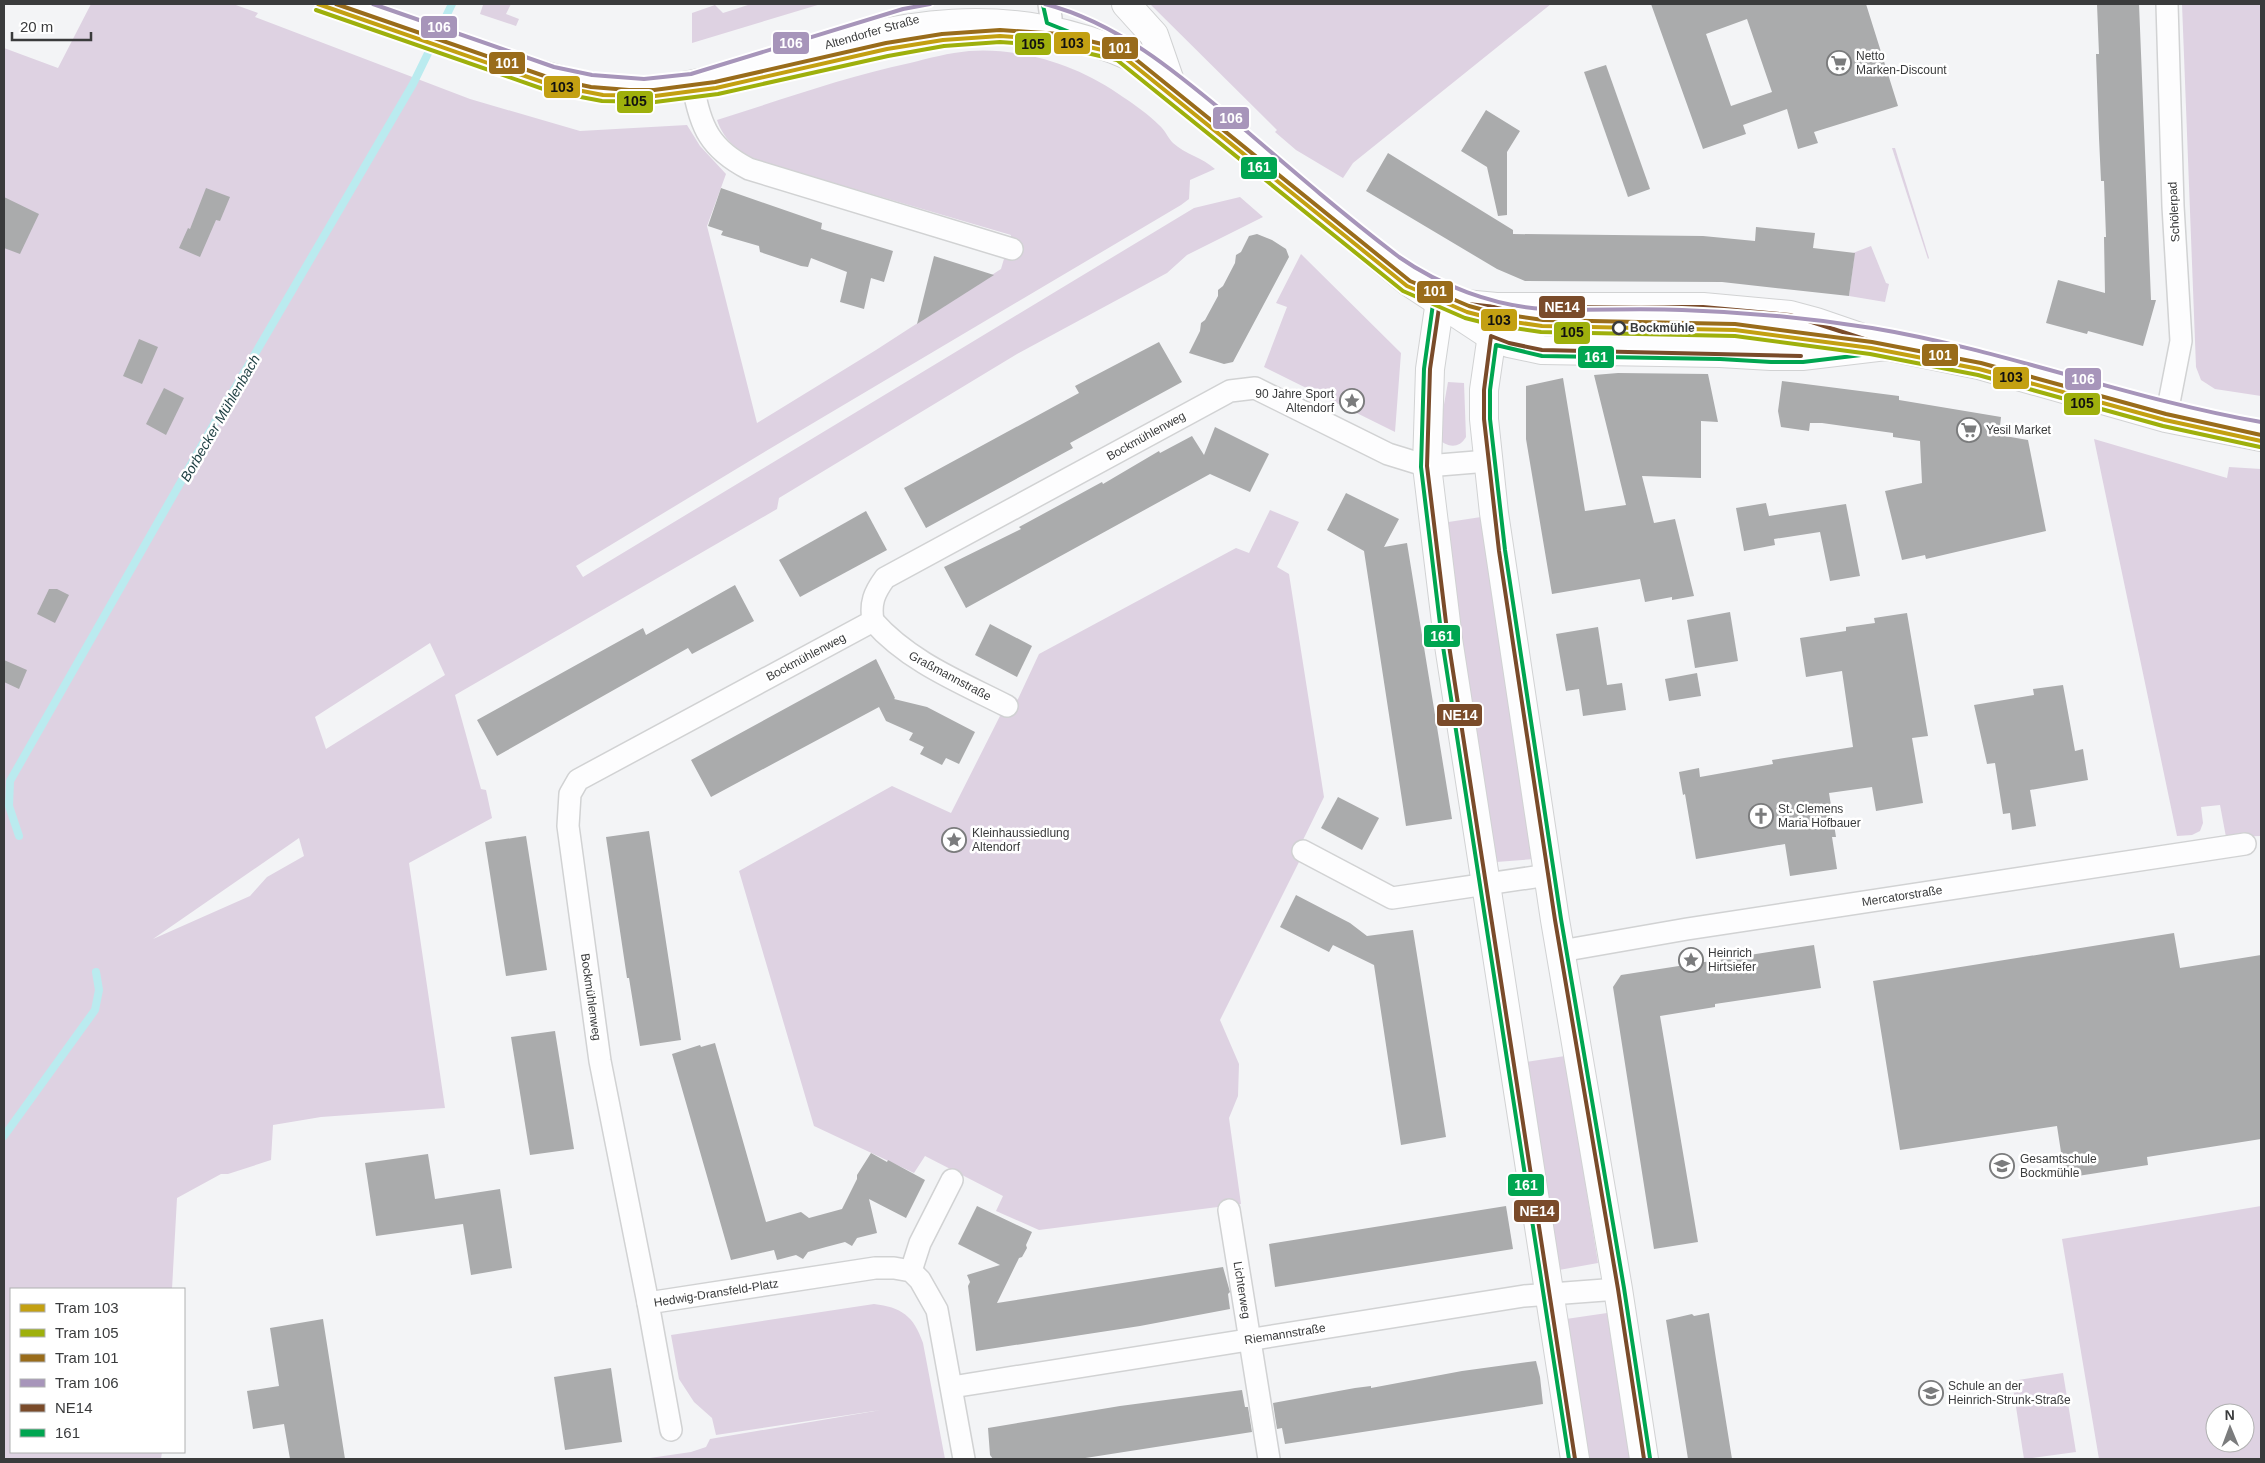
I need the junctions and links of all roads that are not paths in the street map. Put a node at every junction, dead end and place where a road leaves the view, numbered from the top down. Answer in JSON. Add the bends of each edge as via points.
{"nodes":[{"id":1,"x":338,"y":4,"type":"edge"},
{"id":2,"x":1126,"y":4,"type":"edge"},
{"id":3,"x":2167,"y":4,"type":"edge"},
{"id":4,"x":1050,"y":11,"type":"edge"},
{"id":5,"x":693,"y":85,"type":"junction"},
{"id":6,"x":1172,"y":88,"type":"junction"},
{"id":7,"x":1012,"y":249,"type":"dead end"},
{"id":8,"x":1440,"y":301,"type":"junction"},
{"id":9,"x":1496,"y":307,"type":"junction"},
{"id":10,"x":1491,"y":336,"type":"junction"},
{"id":11,"x":1886,"y":346,"type":"junction"},
{"id":12,"x":2166,"y":418,"type":"junction"},
{"id":13,"x":2261,"y":437,"type":"edge"},
{"id":14,"x":1488,"y":461,"type":"junction"},
{"id":15,"x":1427,"y":466,"type":"junction"},
{"id":16,"x":874,"y":621,"type":"junction"},
{"id":17,"x":1007,"y":706,"type":"dead end"},
{"id":18,"x":2245,"y":844,"type":"dead end"},
{"id":19,"x":1303,"y":851,"type":"dead end"},
{"id":20,"x":1548,"y":875,"type":"junction"},
{"id":21,"x":1485,"y":884,"type":"junction"},
{"id":22,"x":1560,"y":951,"type":"junction"},
{"id":23,"x":952,"y":1180,"type":"dead end"},
{"id":24,"x":1230,"y":1210,"type":"dead end"},
{"id":25,"x":911,"y":1271,"type":"junction"},
{"id":26,"x":1618,"y":1289,"type":"junction"},
{"id":27,"x":1550,"y":1295,"type":"junction"},
{"id":28,"x":648,"y":1303,"type":"junction"},
{"id":29,"x":1249,"y":1339,"type":"junction"},
{"id":30,"x":952,"y":1386,"type":"junction"},
{"id":31,"x":671,"y":1430,"type":"dead end"},
{"id":32,"x":964,"y":1459,"type":"edge"},
{"id":33,"x":1268,"y":1459,"type":"edge"},
{"id":34,"x":1575,"y":1459,"type":"edge"},
{"id":35,"x":1644,"y":1459,"type":"edge"}],
"edges":[{"from":1,"to":5,"type":"main road","name":"Altendorfer Straße","via":[[553,80],[591,87],[646,90]]},
{"from":2,"to":6,"type":"main road","via":[[1154,35]]},
{"from":3,"to":12,"type":"street","name":"Schölerpad","via":[[2181,341]]},
{"from":4,"to":5,"type":"main road","name":"Altendorfer Straße","via":[[948,12],[906,21]]},
{"from":4,"to":6,"type":"main road","name":"Altendorfer Straße","via":[[1120,47]]},
{"from":5,"to":7,"type":"street","via":[[705,131],[732,161],[748,169]]},
{"from":6,"to":8,"type":"main road","name":"Altendorfer Straße","via":[[1409,282]]},
{"from":8,"to":9,"type":"main road","name":"Altendorfer Straße"},
{"from":8,"to":10,"type":"main road","name":"Altendorfer Straße"},
{"from":8,"to":15,"type":"main road","via":[[1430,369]]},
{"from":9,"to":10,"type":"main road"},
{"from":9,"to":11,"type":"main road","name":"Altendorfer Straße","via":[[1665,307],[1747,311],[1803,318]]},
{"from":10,"to":11,"type":"main road","name":"Altendorfer Straße","via":[[1542,350],[1771,356],[1802,356]]},
{"from":10,"to":14,"type":"main road","via":[[1484,390]]},
{"from":11,"to":12,"type":"main road","name":"Altendorfer Straße","via":[[1979,365]]},
{"from":12,"to":13,"type":"main road","name":"Altendorfer Straße"},
{"from":14,"to":15,"type":"street","name":"Bockmühlenweg"},
{"from":14,"to":20,"type":"main road"},
{"from":15,"to":16,"type":"street","name":"Bockmühlenweg","via":[[1388,454],[1255,388],[1230,390],[885,578],[872,601]]},
{"from":15,"to":21,"type":"main road","via":[[1448,639]]},
{"from":16,"to":17,"type":"street","name":"Graßmannstraße","via":[[890,640],[914,657]]},
{"from":16,"to":28,"type":"street","name":"Bockmühlenweg","via":[[578,780],[570,794],[568,826],[600,1061]]},
{"from":18,"to":22,"type":"street","name":"Mercatorstraße"},
{"from":19,"to":21,"type":"street","via":[[1392,898]]},
{"from":20,"to":21,"type":"street"},
{"from":20,"to":22,"type":"main road"},
{"from":21,"to":27,"type":"main road"},
{"from":22,"to":26,"type":"main road"},
{"from":23,"to":25,"type":"street","via":[[920,1243]]},
{"from":24,"to":29,"type":"street","name":"Lichterweg"},
{"from":25,"to":28,"type":"street","name":"Hedwig-Dransfeld-Platz","via":[[875,1268]]},
{"from":25,"to":30,"type":"street","via":[[938,1310]]},
{"from":26,"to":27,"type":"street","name":"Riemannstraße"},
{"from":26,"to":35,"type":"main road"},
{"from":27,"to":29,"type":"street","name":"Riemannstraße","via":[[1524,1296]]},
{"from":27,"to":34,"type":"main road"},
{"from":28,"to":31,"type":"street","name":"Hedwig-Dransfeld-Platz"},
{"from":29,"to":30,"type":"street","name":"Riemannstraße"},
{"from":29,"to":33,"type":"street","name":"Lichterweg"},
{"from":30,"to":32,"type":"street"}]}
